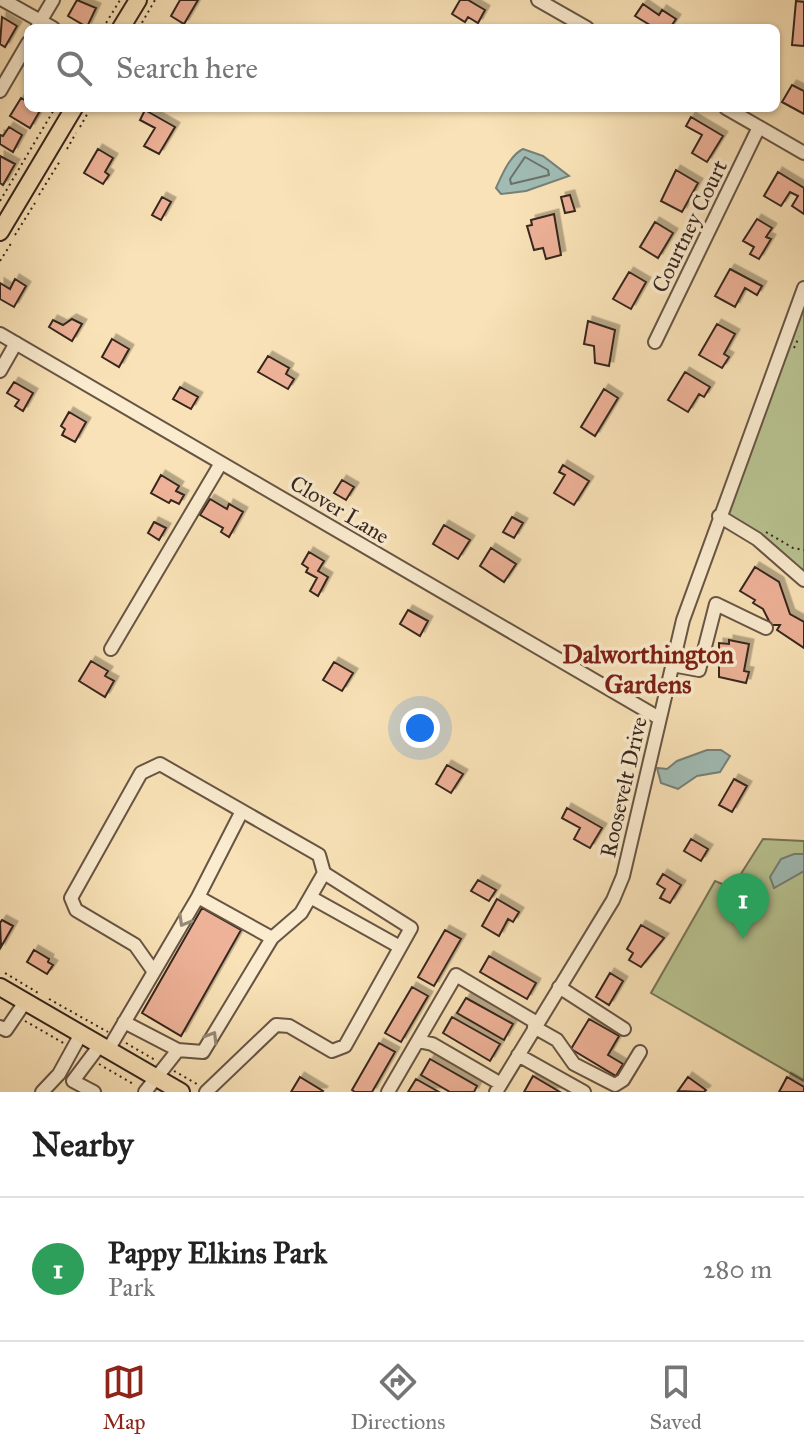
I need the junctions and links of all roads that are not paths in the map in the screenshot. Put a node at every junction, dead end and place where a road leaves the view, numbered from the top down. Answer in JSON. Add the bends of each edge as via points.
{"nodes":[{"id":1,"x":3,"y":0,"type":"edge"},
{"id":2,"x":53,"y":0,"type":"edge"},
{"id":3,"x":138,"y":0,"type":"edge"},
{"id":4,"x":538,"y":0,"type":"edge"},
{"id":5,"x":40,"y":24,"type":"edge"},
{"id":6,"x":44,"y":24,"type":"edge"},
{"id":7,"x":123,"y":24,"type":"edge"},
{"id":8,"x":580,"y":24,"type":"edge"},
{"id":9,"x":24,"y":50,"type":"edge"},
{"id":10,"x":0,"y":91,"type":"edge"},
{"id":11,"x":80,"y":112,"type":"edge"},
{"id":12,"x":733,"y":112,"type":"edge"},
{"id":13,"x":759,"y":127,"type":"junction"},
{"id":14,"x":804,"y":153,"type":"edge"},
{"id":15,"x":9,"y":236,"type":"edge"},
{"id":16,"x":804,"y":288,"type":"edge"},
{"id":17,"x":0,"y":334,"type":"edge"},
{"id":18,"x":655,"y":342,"type":"dead end"},
{"id":19,"x":16,"y":343,"type":"junction"},
{"id":20,"x":0,"y":371,"type":"edge"},
{"id":21,"x":221,"y":463,"type":"junction"},
{"id":22,"x":719,"y":516,"type":"junction"},
{"id":23,"x":804,"y":580,"type":"edge"},
{"id":24,"x":695,"y":584,"type":"junction"},
{"id":25,"x":716,"y":604,"type":"junction"},
{"id":26,"x":766,"y":628,"type":"dead end"},
{"id":27,"x":111,"y":649,"type":"dead end"},
{"id":28,"x":672,"y":665,"type":"junction"},
{"id":29,"x":659,"y":718,"type":"junction"},
{"id":30,"x":242,"y":811,"type":"junction"},
{"id":31,"x":324,"y":873,"type":"junction"},
{"id":32,"x":198,"y":897,"type":"junction"},
{"id":33,"x":312,"y":898,"type":"junction"},
{"id":34,"x":272,"y":938,"type":"junction"},
{"id":35,"x":400,"y":947,"type":"junction"},
{"id":36,"x":154,"y":972,"type":"junction"},
{"id":37,"x":3,"y":980,"type":"edge"},
{"id":38,"x":559,"y":987,"type":"junction"},
{"id":39,"x":28,"y":1004,"type":"junction"},
{"id":40,"x":124,"y":1022,"type":"junction"},
{"id":41,"x":536,"y":1025,"type":"junction"},
{"id":42,"x":0,"y":1027,"type":"edge"},
{"id":43,"x":624,"y":1029,"type":"dead end"},
{"id":44,"x":75,"y":1040,"type":"junction"},
{"id":45,"x":418,"y":1041,"type":"junction"},
{"id":46,"x":106,"y":1045,"type":"junction"},
{"id":47,"x":178,"y":1050,"type":"junction"},
{"id":48,"x":640,"y":1052,"type":"dead end"},
{"id":49,"x":518,"y":1055,"type":"junction"},
{"id":50,"x":162,"y":1070,"type":"junction"},
{"id":51,"x":70,"y":1086,"type":"edge"},
{"id":52,"x":202,"y":1088,"type":"edge"},
{"id":53,"x":142,"y":1090,"type":"edge"},
{"id":54,"x":499,"y":1090,"type":"edge"},
{"id":55,"x":42,"y":1092,"type":"edge"},
{"id":56,"x":94,"y":1092,"type":"edge"},
{"id":57,"x":181,"y":1092,"type":"edge"},
{"id":58,"x":388,"y":1092,"type":"edge"},
{"id":59,"x":584,"y":1092,"type":"edge"}],
"edges":[{"from":1,"to":5,"type":"street"},
{"from":2,"to":6,"type":"street"},
{"from":3,"to":7,"type":"main road"},
{"from":4,"to":8,"type":"street"},
{"from":9,"to":10,"type":"street"},
{"from":11,"to":15,"type":"main road"},
{"from":12,"to":13,"type":"street"},
{"from":13,"to":14,"type":"street"},
{"from":13,"to":18,"type":"street","name":"Courtney Court"},
{"from":16,"to":22,"type":"street","name":"Roosevelt Drive"},
{"from":17,"to":19,"type":"street","name":"Clover Lane"},
{"from":19,"to":20,"type":"street"},
{"from":19,"to":21,"type":"street","name":"Clover Lane"},
{"from":21,"to":27,"type":"street"},
{"from":21,"to":29,"type":"street","name":"Clover Lane"},
{"from":22,"to":23,"type":"street","via":[[757,539]]},
{"from":22,"to":24,"type":"street","name":"Roosevelt Drive"},
{"from":24,"to":25,"type":"street"},
{"from":24,"to":28,"type":"street","name":"Roosevelt Drive"},
{"from":25,"to":26,"type":"street"},
{"from":25,"to":28,"type":"street","via":[[699,670]]},
{"from":28,"to":29,"type":"street","name":"Roosevelt Drive"},
{"from":29,"to":38,"type":"street","name":"Roosevelt Drive","via":[[623,876]]},
{"from":30,"to":31,"type":"street","via":[[319,855]]},
{"from":30,"to":32,"type":"street"},
{"from":30,"to":36,"type":"street","via":[[160,764],[149,767],[73,890],[76,910],[135,945]]},
{"from":31,"to":33,"type":"street"},
{"from":31,"to":35,"type":"street","via":[[411,928]]},
{"from":32,"to":34,"type":"street"},
{"from":32,"to":36,"type":"street","one_way":true},
{"from":33,"to":34,"type":"street"},
{"from":33,"to":35,"type":"street"},
{"from":47,"to":34,"type":"street","one_way":true,"via":[[203,1052]]},
{"from":35,"to":52,"type":"street","via":[[345,1046],[332,1051],[289,1026],[276,1025]]},
{"from":36,"to":40,"type":"street"},
{"from":37,"to":39,"type":"main road"},
{"from":38,"to":41,"type":"street","name":"Roosevelt Drive"},
{"from":38,"to":43,"type":"street"},
{"from":39,"to":42,"type":"street","via":[[6,1030]]},
{"from":39,"to":44,"type":"main road"},
{"from":40,"to":46,"type":"street"},
{"from":40,"to":47,"type":"street"},
{"from":41,"to":45,"type":"street","via":[[456,975]]},
{"from":41,"to":48,"type":"street","via":[[557,1040],[574,1064],[615,1085]]},
{"from":41,"to":49,"type":"street","name":"Roosevelt Drive"},
{"from":44,"to":46,"type":"main road"},
{"from":44,"to":55,"type":"street","via":[[59,1074]]},
{"from":45,"to":54,"type":"street","via":[[432,1044]]},
{"from":45,"to":58,"type":"street"},
{"from":46,"to":50,"type":"main road"},
{"from":46,"to":51,"type":"street"},
{"from":47,"to":50,"type":"street"},
{"from":49,"to":54,"type":"street","name":"Roosevelt Drive"},
{"from":49,"to":59,"type":"street"},
{"from":50,"to":53,"type":"street"},
{"from":50,"to":57,"type":"main road"},
{"from":51,"to":56,"type":"street"}]}
